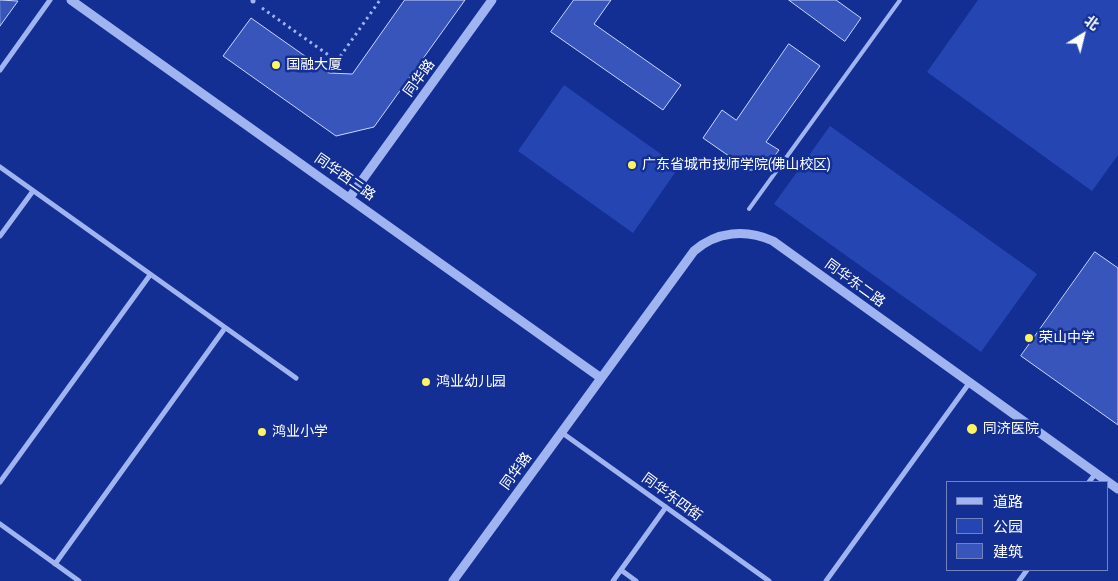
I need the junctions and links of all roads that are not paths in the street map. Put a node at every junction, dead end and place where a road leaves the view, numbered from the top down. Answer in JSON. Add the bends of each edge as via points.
{"nodes":[{"id":1,"x":50,"y":0,"type":"edge"},
{"id":2,"x":71,"y":0,"type":"edge"},
{"id":3,"x":492,"y":0,"type":"edge"},
{"id":4,"x":900,"y":0,"type":"edge"},
{"id":5,"x":0,"y":70,"type":"edge"},
{"id":6,"x":0,"y":167,"type":"edge"},
{"id":7,"x":33,"y":191,"type":"junction"},
{"id":8,"x":350,"y":197,"type":"junction"},
{"id":9,"x":749,"y":209,"type":"dead end"},
{"id":10,"x":0,"y":236,"type":"edge"},
{"id":11,"x":150,"y":275,"type":"junction"},
{"id":12,"x":226,"y":328,"type":"junction"},
{"id":13,"x":296,"y":378,"type":"dead end"},
{"id":14,"x":602,"y":378,"type":"junction"},
{"id":15,"x":970,"y":382,"type":"junction"},
{"id":16,"x":561,"y":432,"type":"junction"},
{"id":17,"x":1096,"y":473,"type":"junction"},
{"id":18,"x":1090,"y":481,"type":"edge"},
{"id":19,"x":1107,"y":481,"type":"edge"},
{"id":20,"x":0,"y":482,"type":"edge"},
{"id":21,"x":666,"y":507,"type":"junction"},
{"id":22,"x":0,"y":524,"type":"edge"},
{"id":23,"x":55,"y":564,"type":"junction"},
{"id":24,"x":621,"y":570,"type":"junction"},
{"id":25,"x":79,"y":581,"type":"edge"},
{"id":26,"x":453,"y":581,"type":"edge"},
{"id":27,"x":613,"y":581,"type":"edge"},
{"id":28,"x":636,"y":581,"type":"edge"},
{"id":29,"x":769,"y":581,"type":"edge"},
{"id":30,"x":826,"y":581,"type":"edge"}],
"edges":[{"from":1,"to":5,"type":"street"},
{"from":2,"to":8,"type":"street","name":"同华西二路"},
{"from":3,"to":8,"type":"street","name":"同华路"},
{"from":4,"to":9,"type":"lane"},
{"from":6,"to":7,"type":"street"},
{"from":7,"to":10,"type":"street"},
{"from":7,"to":11,"type":"street"},
{"from":8,"to":14,"type":"street","name":"同华西二路"},
{"from":11,"to":12,"type":"street"},
{"from":11,"to":20,"type":"street"},
{"from":12,"to":13,"type":"street"},
{"from":12,"to":23,"type":"street"},
{"from":14,"to":15,"type":"street","name":"同华东二路","via":[[694,252],[704,242],[719,236],[747,233],[773,242]]},
{"from":14,"to":16,"type":"street","name":"同华路"},
{"from":15,"to":17,"type":"street","name":"同华东二路"},
{"from":15,"to":30,"type":"street"},
{"from":16,"to":21,"type":"street","name":"同华东四街"},
{"from":16,"to":26,"type":"street","name":"同华路"},
{"from":17,"to":18,"type":"street"},
{"from":17,"to":19,"type":"street","name":"同华东二路"},
{"from":21,"to":24,"type":"street"},
{"from":21,"to":29,"type":"street","name":"同华东四街"},
{"from":22,"to":23,"type":"street"},
{"from":23,"to":25,"type":"street"},
{"from":24,"to":27,"type":"street"},
{"from":24,"to":28,"type":"street"}]}
